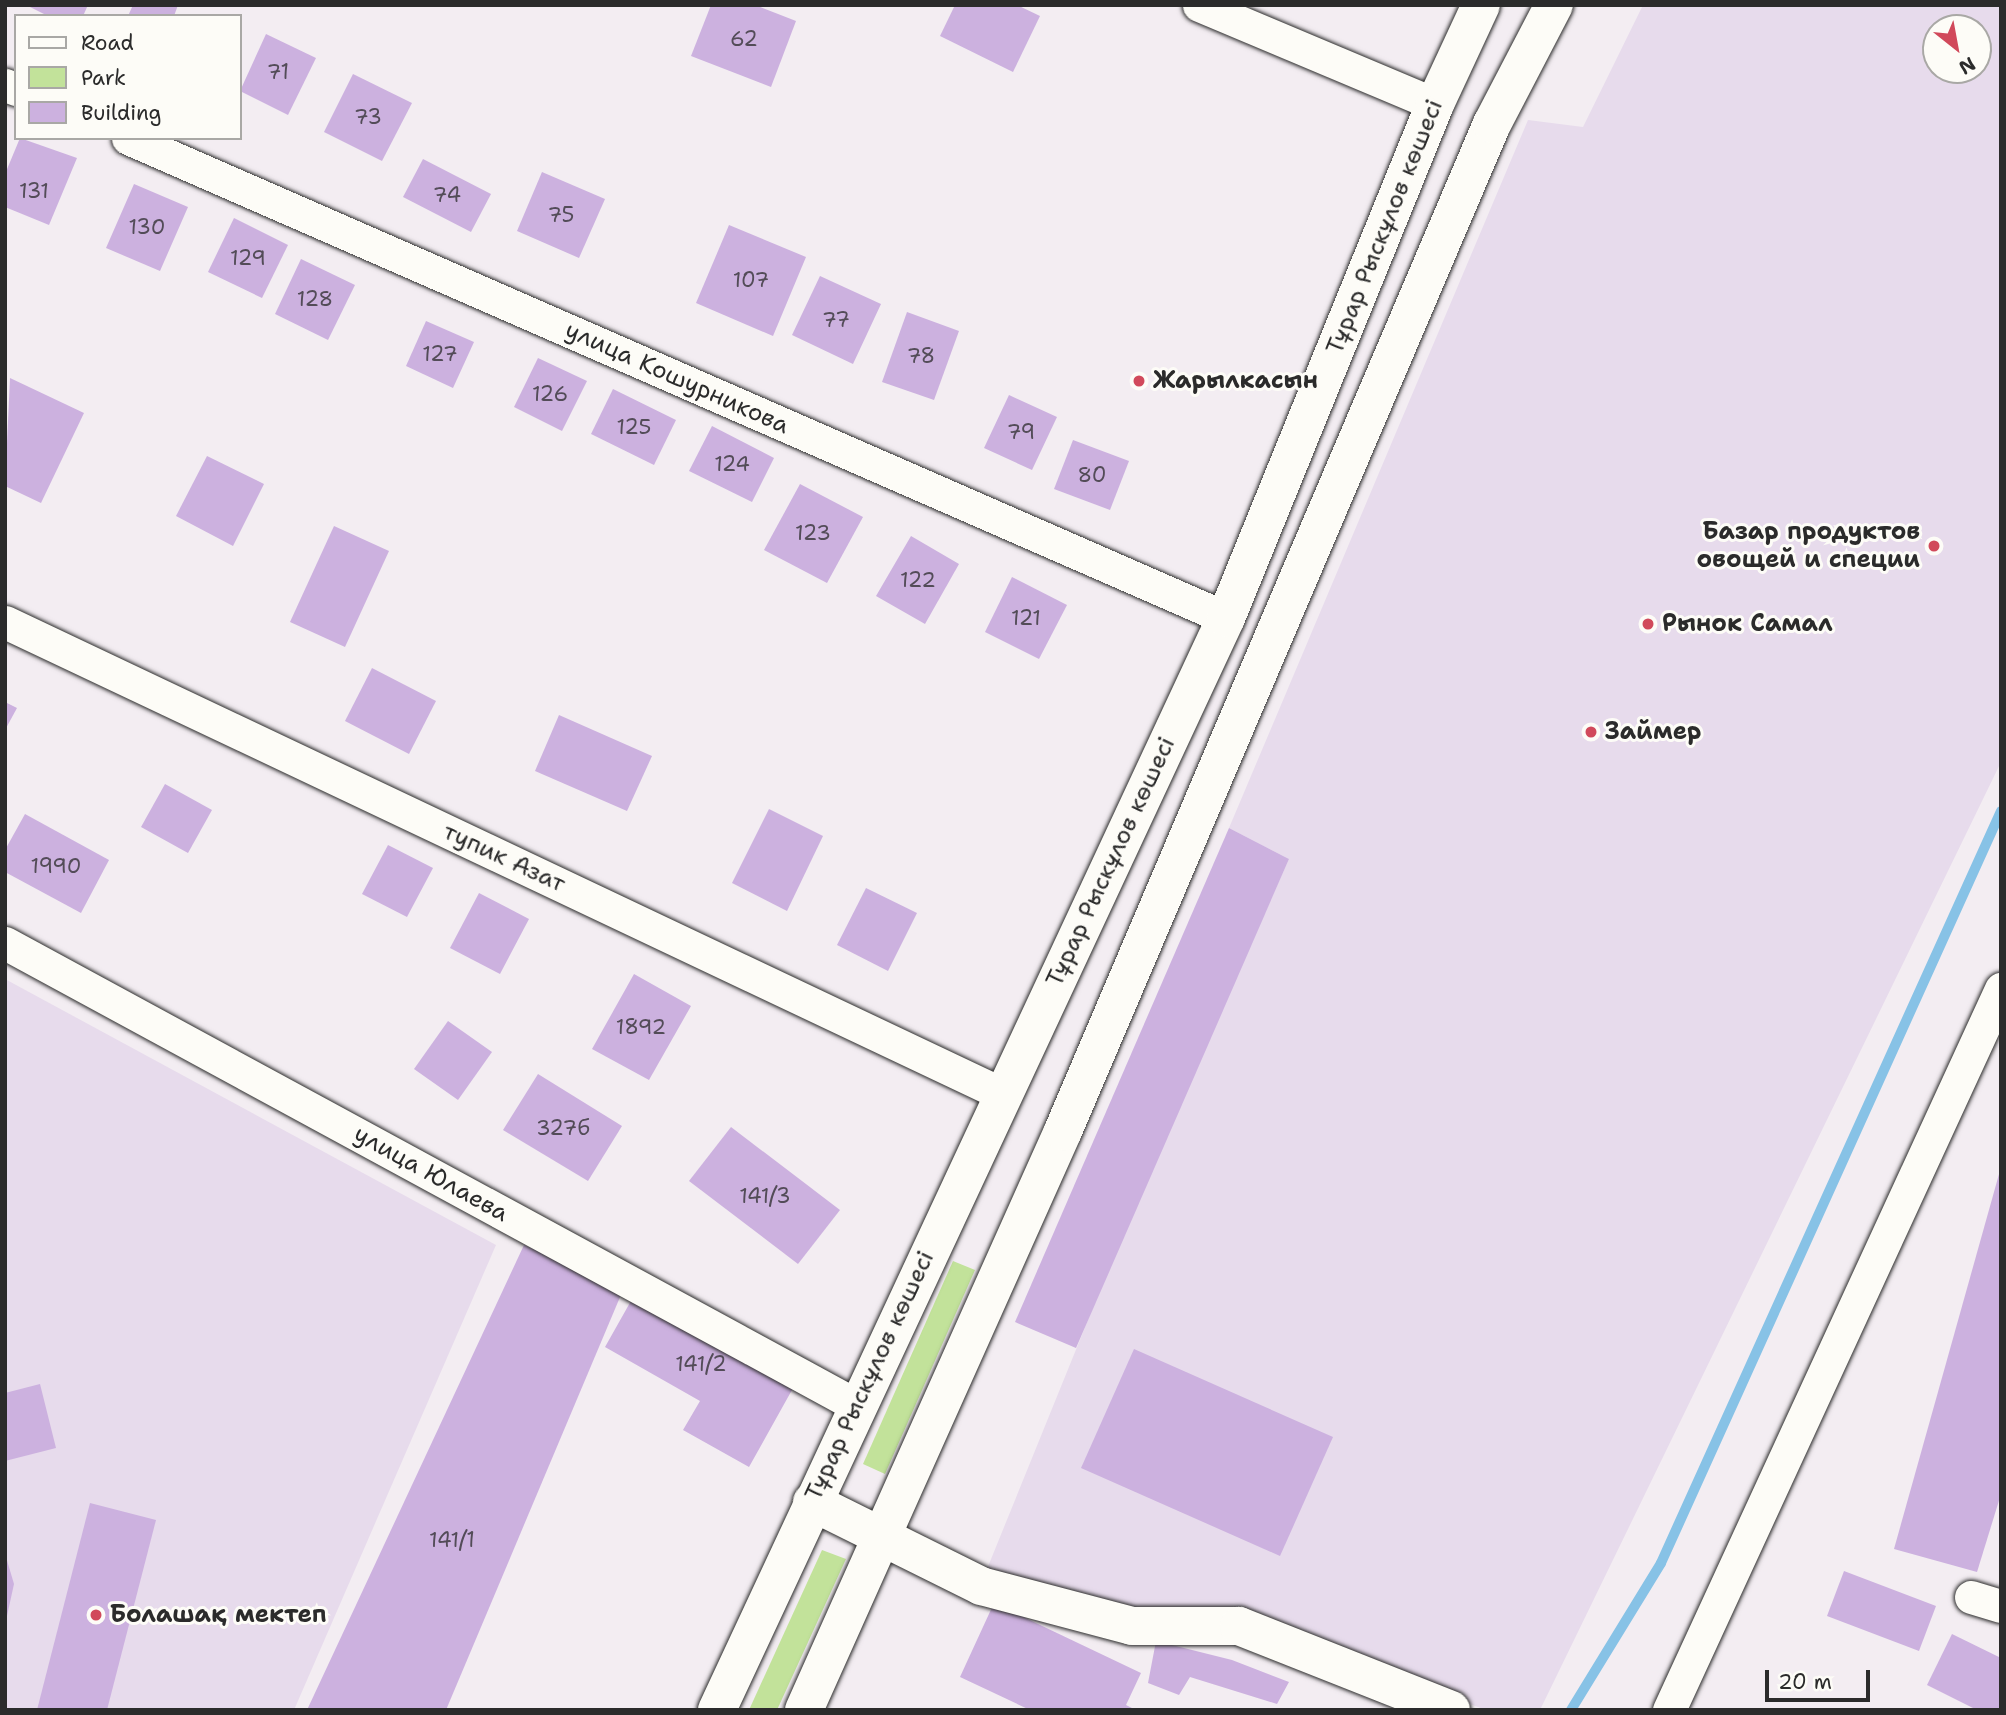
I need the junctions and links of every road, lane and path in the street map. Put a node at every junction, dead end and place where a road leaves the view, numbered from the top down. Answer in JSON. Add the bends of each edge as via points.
{"nodes":[{"id":1,"x":1199,"y":5,"type":"edge"},
{"id":2,"x":1481,"y":5,"type":"edge"},
{"id":3,"x":1555,"y":5,"type":"edge"},
{"id":4,"x":1434,"y":104,"type":"junction"},
{"id":5,"x":133,"y":140,"type":"edge"},
{"id":6,"x":1226,"y":618,"type":"junction"},
{"id":7,"x":5,"y":622,"type":"edge"},
{"id":8,"x":5,"y":943,"type":"edge"},
{"id":9,"x":2001,"y":989,"type":"edge"},
{"id":10,"x":1002,"y":1094,"type":"junction"},
{"id":11,"x":856,"y":1405,"type":"junction"},
{"id":12,"x":812,"y":1502,"type":"junction"},
{"id":13,"x":881,"y":1536,"type":"junction"},
{"id":14,"x":717,"y":1710,"type":"edge"},
{"id":15,"x":804,"y":1710,"type":"edge"},
{"id":16,"x":1451,"y":1710,"type":"edge"},
{"id":17,"x":1669,"y":1710,"type":"edge"}],
"edges":[{"from":1,"to":4,"type":"street"},
{"from":2,"to":4,"type":"main road","name":"Тұрар Рыскұлов көшесі"},
{"from":3,"to":13,"type":"main road","via":[[1492,124],[1063,1130]]},
{"from":4,"to":6,"type":"main road","name":"Тұрар Рыскұлов көшесі"},
{"from":5,"to":6,"type":"street","name":"улица Кошурникова"},
{"from":6,"to":10,"type":"main road","name":"Тұрар Рыскұлов көшесі"},
{"from":7,"to":10,"type":"street","name":"тупик Азат"},
{"from":8,"to":11,"type":"street","name":"улица Юлаева"},
{"from":9,"to":17,"type":"street"},
{"from":10,"to":11,"type":"main road","name":"Тұрар Рыскұлов көшесі"},
{"from":11,"to":12,"type":"main road","name":"Тұрар Рыскұлов көшесі"},
{"from":12,"to":13,"type":"main road"},
{"from":12,"to":14,"type":"main road","name":"Тұрар Рыскұлов көшесі"},
{"from":13,"to":15,"type":"main road"},
{"from":13,"to":16,"type":"main road","via":[[981,1586],[1132,1626],[1239,1626]]}]}
